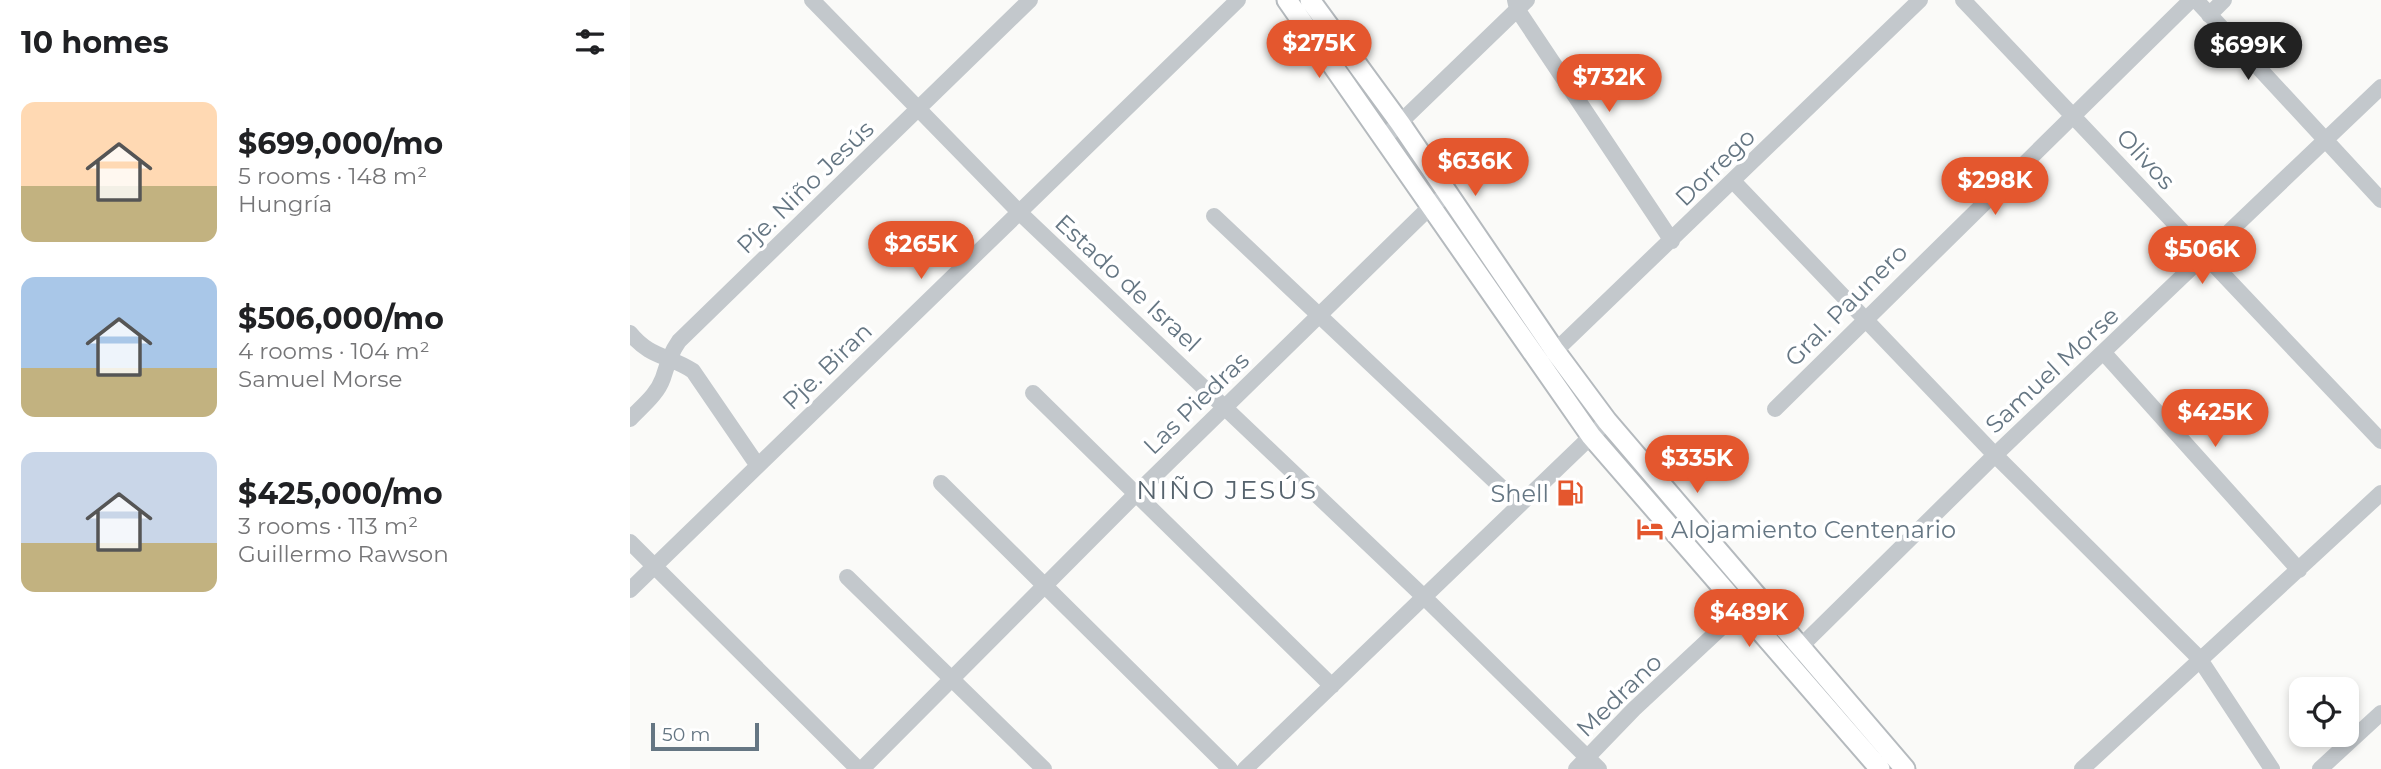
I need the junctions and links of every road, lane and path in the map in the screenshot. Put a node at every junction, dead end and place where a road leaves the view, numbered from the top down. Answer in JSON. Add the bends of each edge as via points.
{"nodes":[{"id":1,"x":812,"y":0,"type":"edge"},
{"id":2,"x":1030,"y":0,"type":"edge"},
{"id":3,"x":1238,"y":0,"type":"edge"},
{"id":4,"x":1287,"y":0,"type":"edge"},
{"id":5,"x":1310,"y":0,"type":"edge"},
{"id":6,"x":1920,"y":0,"type":"edge"},
{"id":7,"x":1963,"y":0,"type":"edge"},
{"id":8,"x":2193,"y":0,"type":"edge"},
{"id":9,"x":2224,"y":0,"type":"edge"},
{"id":10,"x":1519,"y":3,"type":"edge"},
{"id":11,"x":2209,"y":15,"type":"junction"},
{"id":12,"x":2381,"y":87,"type":"edge"},
{"id":13,"x":918,"y":110,"type":"junction"},
{"id":14,"x":2073,"y":115,"type":"junction"},
{"id":15,"x":1400,"y":123,"type":"junction"},
{"id":16,"x":1385,"y":137,"type":"junction"},
{"id":17,"x":2327,"y":138,"type":"junction"},
{"id":18,"x":1733,"y":181,"type":"junction"},
{"id":19,"x":1448,"y":194,"type":"junction"},
{"id":20,"x":2381,"y":200,"type":"edge"},
{"id":21,"x":1430,"y":207,"type":"junction"},
{"id":22,"x":1019,"y":212,"type":"junction"},
{"id":23,"x":1214,"y":216,"type":"dead end"},
{"id":24,"x":1672,"y":241,"type":"junction"},
{"id":25,"x":2206,"y":256,"type":"junction"},
{"id":26,"x":1321,"y":315,"type":"junction"},
{"id":27,"x":1864,"y":318,"type":"junction"},
{"id":28,"x":630,"y":333,"type":"edge"},
{"id":29,"x":1555,"y":351,"type":"junction"},
{"id":30,"x":2104,"y":353,"type":"junction"},
{"id":31,"x":667,"y":358,"type":"junction"},
{"id":32,"x":1540,"y":365,"type":"junction"},
{"id":33,"x":1034,"y":394,"type":"dead end"},
{"id":34,"x":1225,"y":407,"type":"junction"},
{"id":35,"x":1775,"y":409,"type":"dead end"},
{"id":36,"x":630,"y":419,"type":"edge"},
{"id":37,"x":1607,"y":421,"type":"junction"},
{"id":38,"x":1591,"y":436,"type":"junction"},
{"id":39,"x":2381,"y":441,"type":"edge"},
{"id":40,"x":1995,"y":455,"type":"junction"},
{"id":41,"x":758,"y":466,"type":"junction"},
{"id":42,"x":941,"y":483,"type":"dead end"},
{"id":43,"x":2381,"y":493,"type":"edge"},
{"id":44,"x":1135,"y":495,"type":"junction"},
{"id":45,"x":1519,"y":504,"type":"junction"},
{"id":46,"x":630,"y":542,"type":"edge"},
{"id":47,"x":654,"y":567,"type":"junction"},
{"id":48,"x":2299,"y":570,"type":"junction"},
{"id":49,"x":847,"y":577,"type":"dead end"},
{"id":50,"x":1044,"y":587,"type":"junction"},
{"id":51,"x":630,"y":590,"type":"edge"},
{"id":52,"x":1423,"y":596,"type":"junction"},
{"id":53,"x":1756,"y":596,"type":"junction"},
{"id":54,"x":1741,"y":610,"type":"junction"},
{"id":55,"x":1793,"y":653,"type":"junction"},
{"id":56,"x":2199,"y":658,"type":"junction"},
{"id":57,"x":953,"y":678,"type":"junction"},
{"id":58,"x":1332,"y":686,"type":"junction"},
{"id":59,"x":2381,"y":713,"type":"edge"},
{"id":60,"x":1588,"y":757,"type":"junction"},
{"id":61,"x":860,"y":769,"type":"edge"},
{"id":62,"x":1044,"y":769,"type":"edge"},
{"id":63,"x":1230,"y":769,"type":"edge"},
{"id":64,"x":1245,"y":769,"type":"edge"},
{"id":65,"x":1576,"y":769,"type":"edge"},
{"id":66,"x":1600,"y":769,"type":"edge"},
{"id":67,"x":1880,"y":769,"type":"edge"},
{"id":68,"x":1905,"y":769,"type":"edge"},
{"id":69,"x":2082,"y":769,"type":"edge"},
{"id":70,"x":2272,"y":769,"type":"edge"},
{"id":71,"x":2320,"y":769,"type":"edge"}],
"edges":[{"from":1,"to":13,"type":"street","name":"Estado de Israel"},
{"from":2,"to":13,"type":"street","name":"Pje. Niño Jesús"},
{"from":3,"to":22,"type":"street","name":"Pje. Biran"},
{"from":4,"to":16,"type":"main road"},
{"from":5,"to":15,"type":"main road"},
{"from":6,"to":18,"type":"street","name":"Dorrego"},
{"from":7,"to":14,"type":"street","name":"Olivos"},
{"from":8,"to":11,"type":"street"},
{"from":8,"to":14,"type":"street","name":"Gral. Paunero"},
{"from":9,"to":11,"type":"street"},
{"from":10,"to":15,"type":"street"},
{"from":10,"to":24,"type":"street"},
{"from":11,"to":17,"type":"street"},
{"from":12,"to":17,"type":"street","name":"Samuel Morse"},
{"from":13,"to":22,"type":"street","name":"Estado de Israel"},
{"from":13,"to":31,"type":"street","name":"Pje. Niño Jesús","via":[[678,341]]},
{"from":14,"to":25,"type":"street","name":"Olivos"},
{"from":14,"to":27,"type":"street","name":"Gral. Paunero"},
{"from":15,"to":16,"type":"street"},
{"from":15,"to":19,"type":"main road"},
{"from":16,"to":21,"type":"main road"},
{"from":17,"to":20,"type":"street"},
{"from":17,"to":25,"type":"street","name":"Samuel Morse"},
{"from":18,"to":24,"type":"street","name":"Dorrego"},
{"from":18,"to":27,"type":"street"},
{"from":19,"to":21,"type":"street","name":"Las Piedras"},
{"from":19,"to":29,"type":"main road"},
{"from":21,"to":26,"type":"street","name":"Las Piedras"},
{"from":21,"to":32,"type":"main road"},
{"from":22,"to":34,"type":"street","name":"Estado de Israel"},
{"from":22,"to":41,"type":"street","name":"Pje. Biran"},
{"from":23,"to":26,"type":"street"},
{"from":24,"to":29,"type":"street","name":"Dorrego"},
{"from":25,"to":30,"type":"street","name":"Samuel Morse"},
{"from":25,"to":39,"type":"street","name":"Olivos"},
{"from":26,"to":34,"type":"street","name":"Las Piedras"},
{"from":26,"to":45,"type":"street"},
{"from":27,"to":35,"type":"street","name":"Gral. Paunero"},
{"from":27,"to":40,"type":"street"},
{"from":28,"to":31,"type":"street","via":[[642,348]]},
{"from":29,"to":32,"type":"street","name":"Dorrego"},
{"from":29,"to":37,"type":"main road"},
{"from":30,"to":40,"type":"street","name":"Samuel Morse"},
{"from":30,"to":48,"type":"street"},
{"from":31,"to":36,"type":"street","name":"Pje. Niño Jesús","via":[[653,395]]},
{"from":31,"to":41,"type":"street","via":[[694,371]]},
{"from":32,"to":38,"type":"main road"},
{"from":33,"to":44,"type":"street"},
{"from":34,"to":44,"type":"street","name":"Las Piedras"},
{"from":34,"to":52,"type":"street","name":"Estado de Israel"},
{"from":37,"to":38,"type":"street"},
{"from":37,"to":53,"type":"main road"},
{"from":38,"to":45,"type":"street"},
{"from":38,"to":54,"type":"main road"},
{"from":40,"to":55,"type":"street","name":"Samuel Morse"},
{"from":40,"to":56,"type":"street"},
{"from":41,"to":47,"type":"street","name":"Pje. Biran"},
{"from":42,"to":50,"type":"street"},
{"from":43,"to":48,"type":"street"},
{"from":44,"to":50,"type":"street","name":"Las Piedras"},
{"from":44,"to":58,"type":"street"},
{"from":45,"to":52,"type":"street"},
{"from":46,"to":47,"type":"street"},
{"from":47,"to":51,"type":"street","name":"Pje. Biran"},
{"from":47,"to":61,"type":"street"},
{"from":48,"to":56,"type":"street"},
{"from":49,"to":57,"type":"street"},
{"from":50,"to":57,"type":"street","name":"Las Piedras"},
{"from":50,"to":63,"type":"street"},
{"from":52,"to":58,"type":"street"},
{"from":52,"to":60,"type":"street","name":"Estado de Israel"},
{"from":53,"to":54,"type":"street","name":"Medrano"},
{"from":53,"to":55,"type":"main road"},
{"from":54,"to":55,"type":"main road"},
{"from":54,"to":60,"type":"street","name":"Medrano"},
{"from":55,"to":67,"type":"main road"},
{"from":55,"to":68,"type":"main road"},
{"from":56,"to":69,"type":"street"},
{"from":56,"to":70,"type":"street"},
{"from":57,"to":61,"type":"street","name":"Las Piedras"},
{"from":57,"to":62,"type":"street"},
{"from":58,"to":64,"type":"street"},
{"from":59,"to":71,"type":"street"},
{"from":60,"to":65,"type":"street","name":"Medrano"},
{"from":60,"to":66,"type":"street","name":"Estado de Israel"}]}
